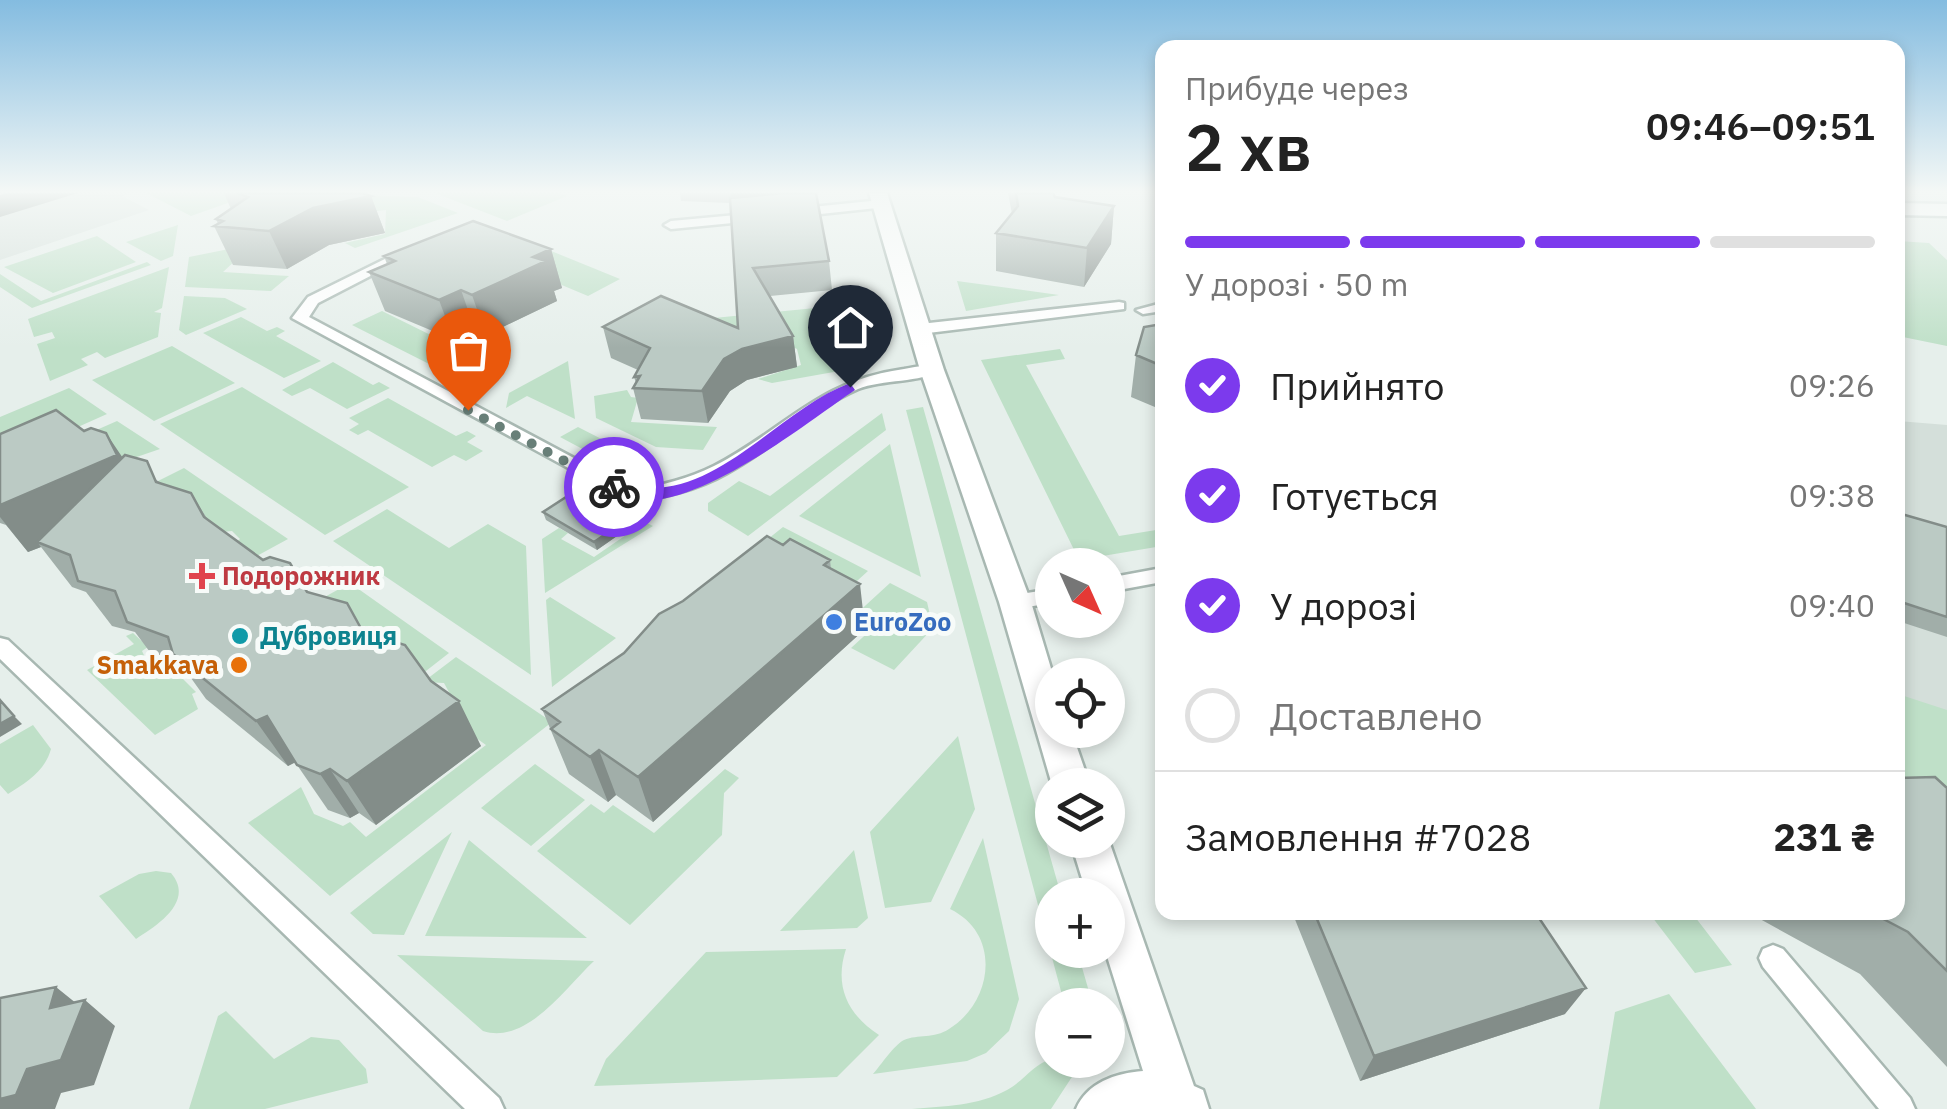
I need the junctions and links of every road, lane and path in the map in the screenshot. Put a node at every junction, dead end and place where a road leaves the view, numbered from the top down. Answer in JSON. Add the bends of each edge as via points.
{"nodes":[{"id":1,"x":894,"y":245,"type":"edge"},
{"id":2,"x":402,"y":256,"type":"edge"},
{"id":3,"x":1119,"y":306,"type":"dead end"},
{"id":4,"x":1155,"y":308,"type":"edge"},
{"id":5,"x":1143,"y":310,"type":"dead end"},
{"id":6,"x":920,"y":330,"type":"junction"},
{"id":7,"x":932,"y":370,"type":"junction"},
{"id":8,"x":1155,"y":576,"type":"edge"},
{"id":9,"x":1125,"y":583,"type":"edge"},
{"id":10,"x":1035,"y":599,"type":"edge"},
{"id":11,"x":1015,"y":602,"type":"junction"},
{"id":12,"x":0,"y":646,"type":"edge"},
{"id":13,"x":1035,"y":669,"type":"edge"},
{"id":14,"x":1125,"y":946,"type":"edge"},
{"id":15,"x":1773,"y":958,"type":"dead end"},
{"id":16,"x":1182,"y":1105,"type":"edge"},
{"id":17,"x":488,"y":1109,"type":"edge"},
{"id":18,"x":1100,"y":1109,"type":"edge"},
{"id":19,"x":1899,"y":1109,"type":"edge"}],
"edges":[{"from":1,"to":6,"type":"street"},
{"from":2,"to":7,"type":"lane","via":[[314,300],[300,318],[631,496],[688,488],[721,473],[850,387]]},
{"from":3,"to":6,"type":"lane"},
{"from":4,"to":5,"type":"lane"},
{"from":6,"to":7,"type":"street"},
{"from":7,"to":11,"type":"street"},
{"from":8,"to":9,"type":"lane"},
{"from":10,"to":11,"type":"lane"},
{"from":11,"to":13,"type":"street"},
{"from":12,"to":17,"type":"lane"},
{"from":14,"to":16,"type":"street"},
{"from":15,"to":19,"type":"lane"},
{"from":16,"to":18,"type":"street","via":[[1128,1095]]}]}
